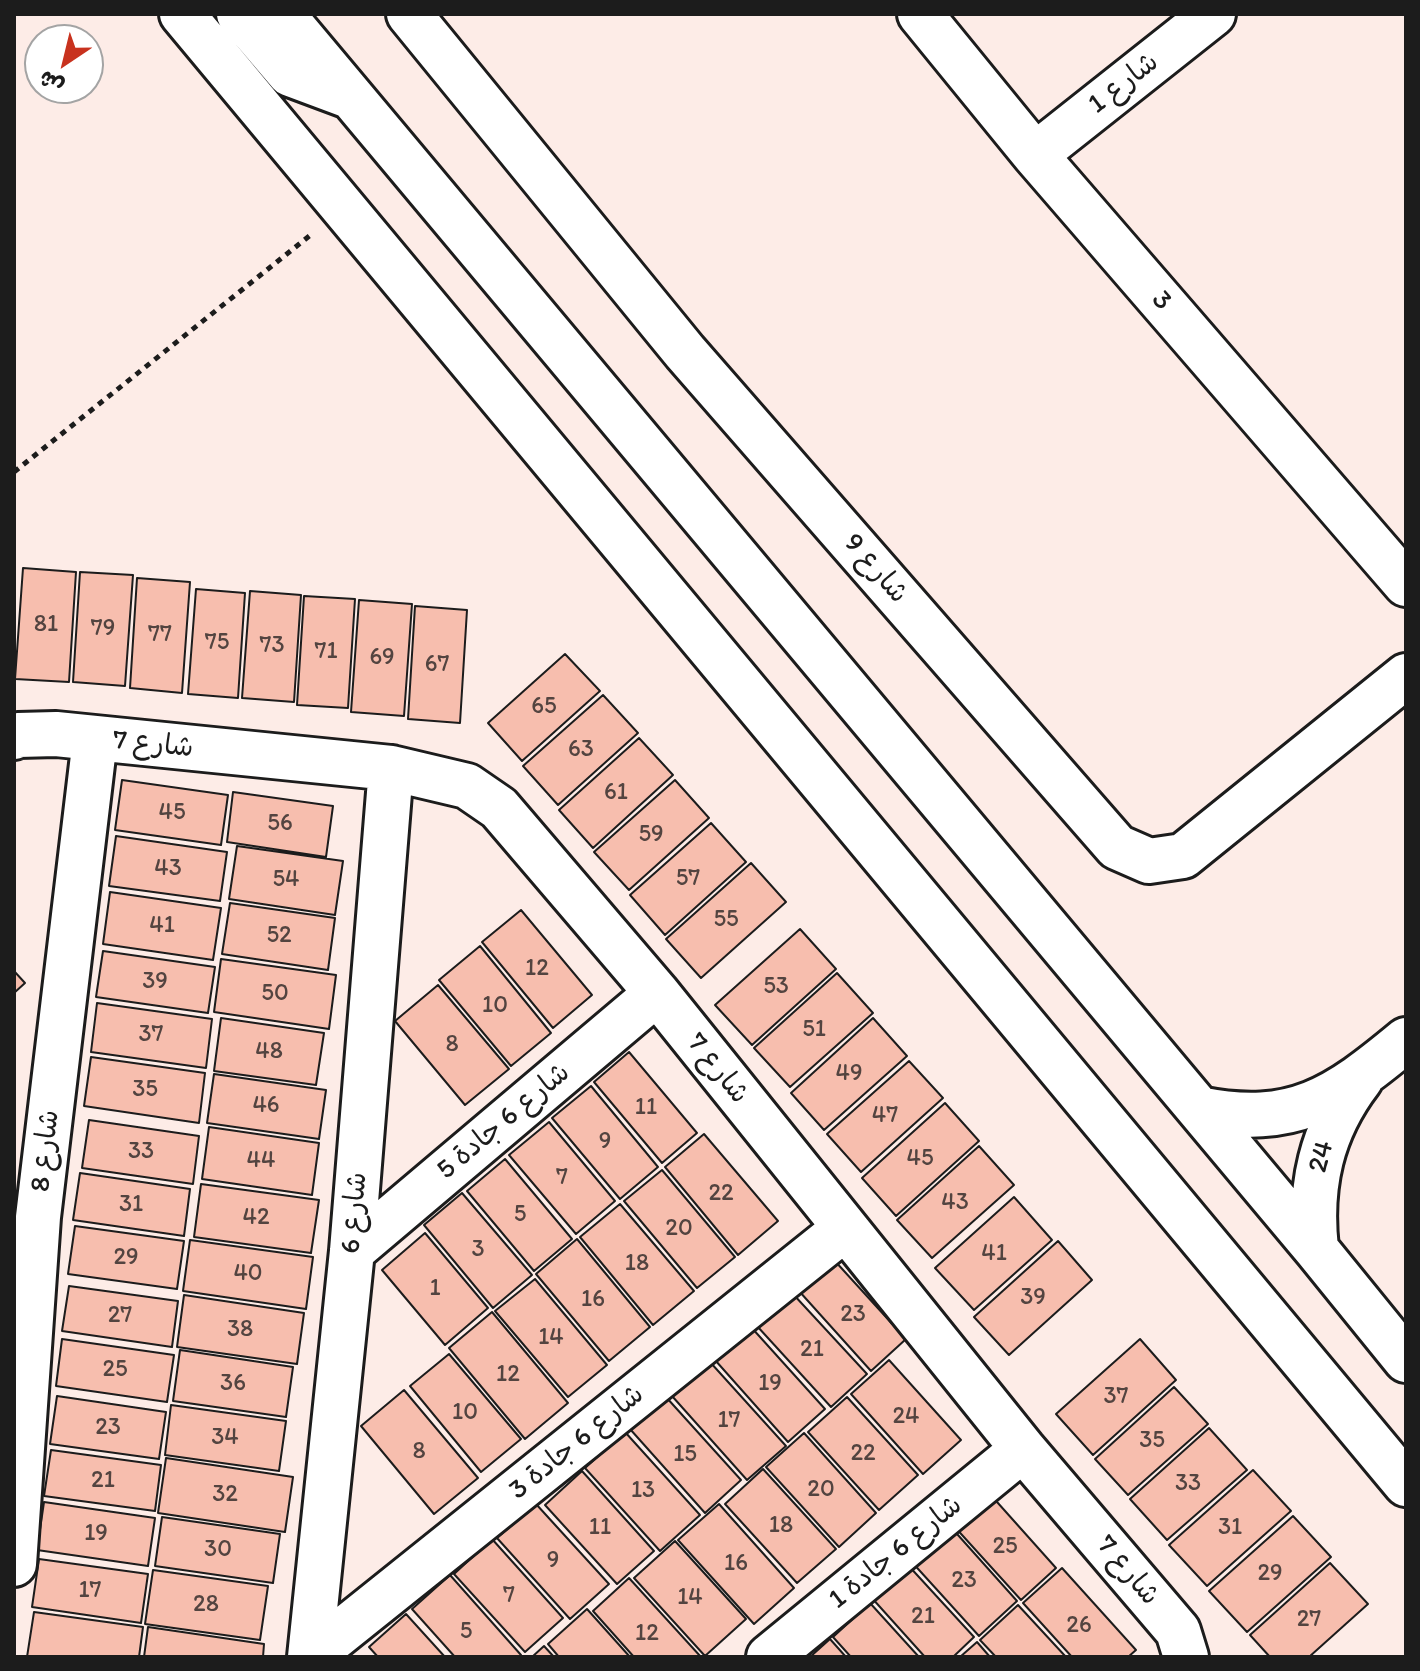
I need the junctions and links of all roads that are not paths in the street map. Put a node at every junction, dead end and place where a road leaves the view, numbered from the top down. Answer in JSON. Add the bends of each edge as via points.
{"nodes":[{"id":1,"x":182,"y":14,"type":"edge"},
{"id":2,"x":239,"y":14,"type":"edge"},
{"id":3,"x":282,"y":14,"type":"edge"},
{"id":4,"x":409,"y":14,"type":"edge"},
{"id":5,"x":920,"y":14,"type":"edge"},
{"id":6,"x":1213,"y":14,"type":"edge"},
{"id":7,"x":351,"y":97,"type":"junction"},
{"id":8,"x":1035,"y":155,"type":"junction"},
{"id":9,"x":1406,"y":584,"type":"edge"},
{"id":10,"x":1406,"y":676,"type":"edge"},
{"id":11,"x":14,"y":737,"type":"edge"},
{"id":12,"x":95,"y":739,"type":"junction"},
{"id":13,"x":391,"y":768,"type":"junction"},
{"id":14,"x":657,"y":993,"type":"junction"},
{"id":15,"x":1406,"y":1040,"type":"edge"},
{"id":16,"x":1364,"y":1075,"type":"junction"},
{"id":17,"x":1199,"y":1109,"type":"junction"},
{"id":18,"x":26,"y":1203,"type":"edge"},
{"id":19,"x":844,"y":1229,"type":"junction"},
{"id":20,"x":1316,"y":1249,"type":"junction"},
{"id":21,"x":352,"y":1251,"type":"junction"},
{"id":22,"x":1232,"y":1274,"type":"junction"},
{"id":23,"x":1406,"y":1360,"type":"edge"},
{"id":24,"x":1406,"y":1439,"type":"edge"},
{"id":25,"x":1023,"y":1449,"type":"junction"},
{"id":26,"x":1406,"y":1484,"type":"edge"},
{"id":27,"x":14,"y":1564,"type":"edge"},
{"id":28,"x":310,"y":1657,"type":"edge"},
{"id":29,"x":769,"y":1657,"type":"edge"},
{"id":30,"x":1186,"y":1657,"type":"edge"}],
"edges":[{"from":1,"to":22,"type":"street"},
{"from":2,"to":7,"type":"street","via":[[290,74]]},
{"from":3,"to":7,"type":"street"},
{"from":4,"to":10,"type":"street","name":"شارع 9","via":[[685,352],[1117,847],[1149,861],[1183,856]]},
{"from":5,"to":8,"type":"street","name":"3"},
{"from":6,"to":8,"type":"street","name":"شارع 1"},
{"from":7,"to":17,"type":"street"},
{"from":8,"to":9,"type":"street","name":"3"},
{"from":11,"to":12,"type":"street","via":[[56,734]]},
{"from":12,"to":13,"type":"street","name":"شارع 7"},
{"from":12,"to":18,"type":"street","name":"شارع 8"},
{"from":13,"to":14,"type":"street","name":"شارع 7","via":[[467,786],[499,808]]},
{"from":13,"to":21,"type":"street","name":"شارع 6"},
{"from":14,"to":19,"type":"street","name":"شارع 7"},
{"from":14,"to":21,"type":"street","name":"شارع 6 جادة 5"},
{"from":15,"to":16,"type":"street","name":"24"},
{"from":16,"to":17,"type":"street","name":"24","via":[[1321,1101],[1273,1114]]},
{"from":16,"to":20,"type":"street","name":"24","via":[[1330,1127],[1320,1157],[1313,1218]]},
{"from":17,"to":20,"type":"street"},
{"from":18,"to":27,"type":"street","name":"شارع 8"},
{"from":19,"to":25,"type":"street","name":"شارع 7"},
{"from":19,"to":28,"type":"street","name":"شارع 6 جادة 3"},
{"from":20,"to":23,"type":"street"},
{"from":21,"to":28,"type":"street","name":"شارع 6"},
{"from":22,"to":24,"type":"street","via":[[1260,1277]]},
{"from":22,"to":26,"type":"street"},
{"from":25,"to":29,"type":"street","name":"شارع 6 جادة 1"},
{"from":25,"to":30,"type":"street","name":"شارع 7","via":[[1178,1631]]}]}
